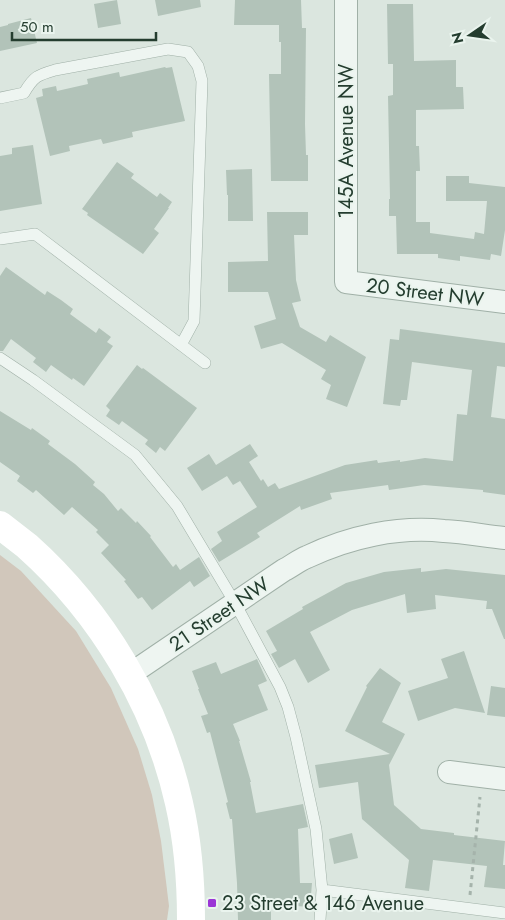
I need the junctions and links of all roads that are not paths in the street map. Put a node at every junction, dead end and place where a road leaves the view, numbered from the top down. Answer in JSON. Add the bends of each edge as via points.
{"nodes":[{"id":1,"x":346,"y":0,"type":"edge"},
{"id":2,"x":0,"y":98,"type":"edge"},
{"id":3,"x":0,"y":239,"type":"edge"},
{"id":4,"x":346,"y":282,"type":"joint"},
{"id":5,"x":505,"y":302,"type":"edge"},
{"id":6,"x":181,"y":345,"type":"junction"},
{"id":7,"x":0,"y":358,"type":"edge"},
{"id":8,"x":205,"y":363,"type":"dead end"},
{"id":9,"x":0,"y":525,"type":"edge"},
{"id":10,"x":505,"y":538,"type":"edge"},
{"id":11,"x":235,"y":603,"type":"junction"},
{"id":12,"x":130,"y":675,"type":"junction"},
{"id":13,"x":450,"y":772,"type":"dead end"},
{"id":14,"x":505,"y":779,"type":"edge"},
{"id":15,"x":322,"y":890,"type":"junction"},
{"id":16,"x":505,"y":913,"type":"edge"},
{"id":17,"x":191,"y":920,"type":"edge"},
{"id":18,"x":320,"y":920,"type":"edge"}],
"edges":[{"from":1,"to":4,"type":"street","name":"145A Avenue NW"},
{"from":2,"to":6,"type":"lane","via":[[24,93],[38,75],[55,70],[168,49],[188,52],[198,66],[202,81],[194,321]]},
{"from":3,"to":6,"type":"lane","via":[[35,234]]},
{"from":4,"to":5,"type":"street","name":"20 Street NW"},
{"from":6,"to":8,"type":"lane"},
{"from":7,"to":11,"type":"lane","via":[[135,454],[178,506]]},
{"from":9,"to":12,"type":"street","via":[[27,546],[82,605],[110,641]]},
{"from":10,"to":11,"type":"street","name":"21 Street NW","via":[[422,530],[351,540],[306,557]]},
{"from":11,"to":12,"type":"street","name":"21 Street NW"},
{"from":11,"to":15,"type":"lane","via":[[288,707],[316,829]]},
{"from":12,"to":17,"type":"street","via":[[168,761],[179,804],[191,883]]},
{"from":13,"to":14,"type":"street"},
{"from":15,"to":16,"type":"lane"},
{"from":15,"to":18,"type":"lane"}]}
